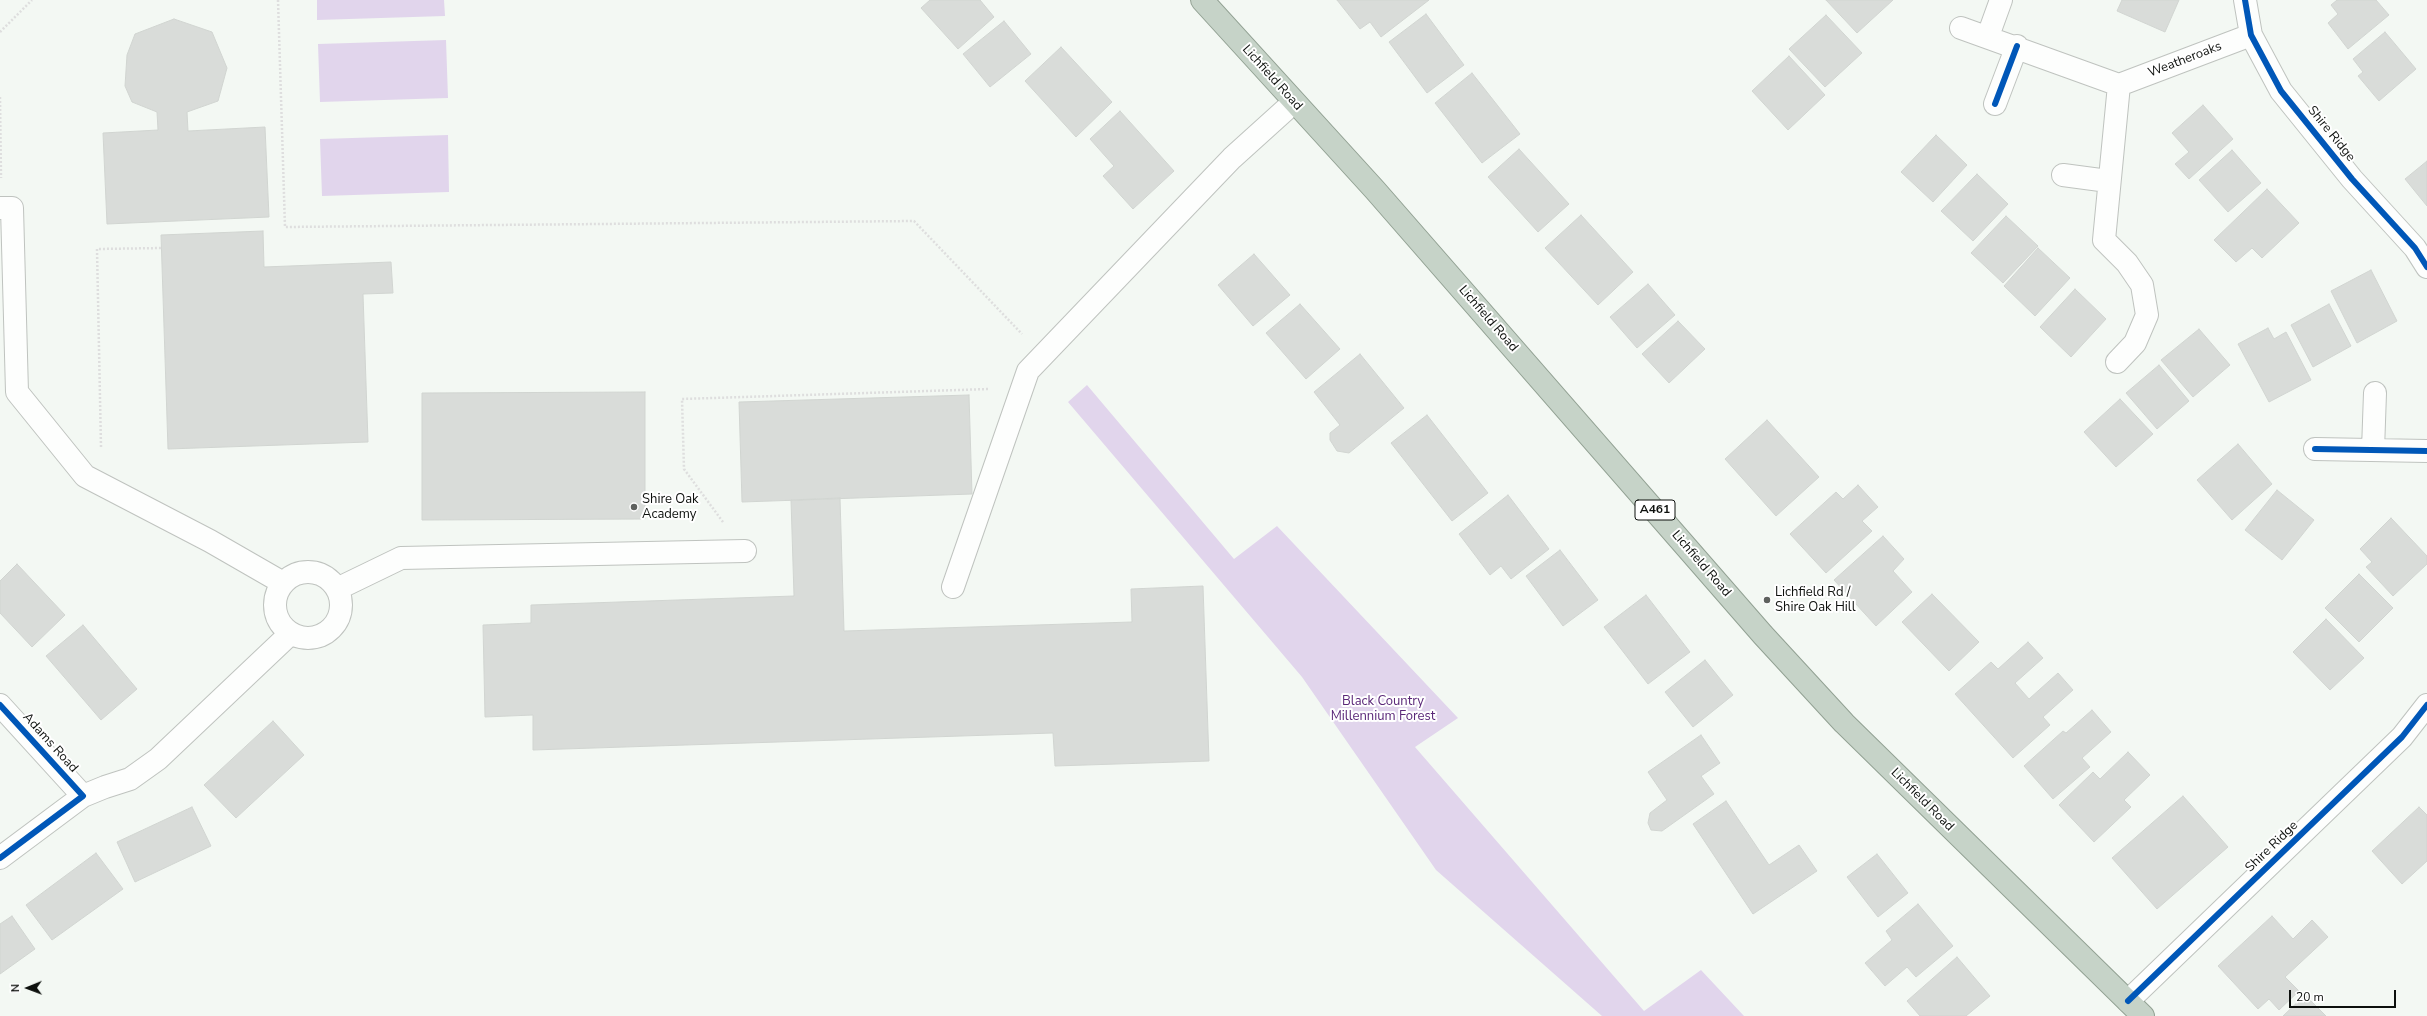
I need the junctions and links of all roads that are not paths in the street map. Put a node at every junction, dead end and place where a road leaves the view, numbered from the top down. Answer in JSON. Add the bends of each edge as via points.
{"nodes":[{"id":1,"x":1202,"y":0,"type":"edge"},
{"id":2,"x":2002,"y":0,"type":"edge"},
{"id":3,"x":2245,"y":0,"type":"edge"},
{"id":4,"x":1961,"y":28,"type":"dead end"},
{"id":5,"x":2251,"y":35,"type":"junction"},
{"id":6,"x":1988,"y":36,"type":"junction"},
{"id":7,"x":2017,"y":46,"type":"junction"},
{"id":8,"x":2119,"y":84,"type":"junction"},
{"id":9,"x":1294,"y":102,"type":"junction"},
{"id":10,"x":1995,"y":104,"type":"dead end"},
{"id":11,"x":2063,"y":175,"type":"dead end"},
{"id":12,"x":2108,"y":181,"type":"junction"},
{"id":13,"x":0,"y":208,"type":"edge"},
{"id":14,"x":2427,"y":267,"type":"edge"},
{"id":15,"x":2117,"y":362,"type":"dead end"},
{"id":16,"x":2375,"y":393,"type":"dead end"},
{"id":17,"x":2315,"y":449,"type":"dead end"},
{"id":18,"x":2373,"y":450,"type":"junction"},
{"id":19,"x":2427,"y":451,"type":"edge"},
{"id":20,"x":745,"y":551,"type":"road end"},
{"id":21,"x":283,"y":583,"type":"junction"},
{"id":22,"x":953,"y":587,"type":"dead end"},
{"id":23,"x":337,"y":589,"type":"junction"},
{"id":24,"x":290,"y":634,"type":"junction"},
{"id":25,"x":0,"y":705,"type":"edge"},
{"id":26,"x":2427,"y":705,"type":"edge"},
{"id":27,"x":83,"y":796,"type":"junction"},
{"id":28,"x":0,"y":858,"type":"edge"},
{"id":29,"x":2135,"y":1008,"type":"edge"}],
"edges":[{"from":1,"to":9,"type":"highway","name":"Lichfield Road","number":"A461"},
{"from":2,"to":6,"type":"street"},
{"from":3,"to":5,"type":"street","name":"Shire Ridge"},
{"from":4,"to":6,"type":"street"},
{"from":5,"to":8,"type":"street","name":"Weatheroaks"},
{"from":5,"to":14,"type":"street","name":"Shire Ridge","via":[[2281,91],[2352,179],[2415,248]]},
{"from":6,"to":7,"type":"street"},
{"from":7,"to":8,"type":"street"},
{"from":7,"to":10,"type":"street"},
{"from":8,"to":12,"type":"street"},
{"from":9,"to":22,"type":"street","via":[[1232,158],[1028,371]]},
{"from":9,"to":29,"type":"highway","name":"Lichfield Road","number":"A461","via":[[1375,190],[1763,635],[1844,723]]},
{"from":11,"to":12,"type":"street"},
{"from":12,"to":15,"type":"street","via":[[2104,240],[2128,262],[2142,285],[2147,315],[2135,343]]},
{"from":13,"to":21,"type":"street","via":[[12,208],[17,392],[85,476],[210,541]]},
{"from":16,"to":18,"type":"street"},
{"from":17,"to":18,"type":"street"},
{"from":18,"to":19,"type":"street"},
{"from":20,"to":23,"type":"street","via":[[401,558]]},
{"from":21,"to":23,"type":"street","via":[[303,572],[314,573],[325,577]]},
{"from":21,"to":24,"type":"street","via":[[277,593],[275,605],[282,626]]},
{"from":23,"to":24,"type":"street","via":[[341,604],[340,614],[330,631],[311,639]]},
{"from":24,"to":27,"type":"street","via":[[158,759],[130,779]]},
{"from":25,"to":27,"type":"street","name":"Adams Road"},
{"from":26,"to":29,"type":"street","name":"Shire Ridge","via":[[2402,737]]},
{"from":27,"to":28,"type":"street"}]}
